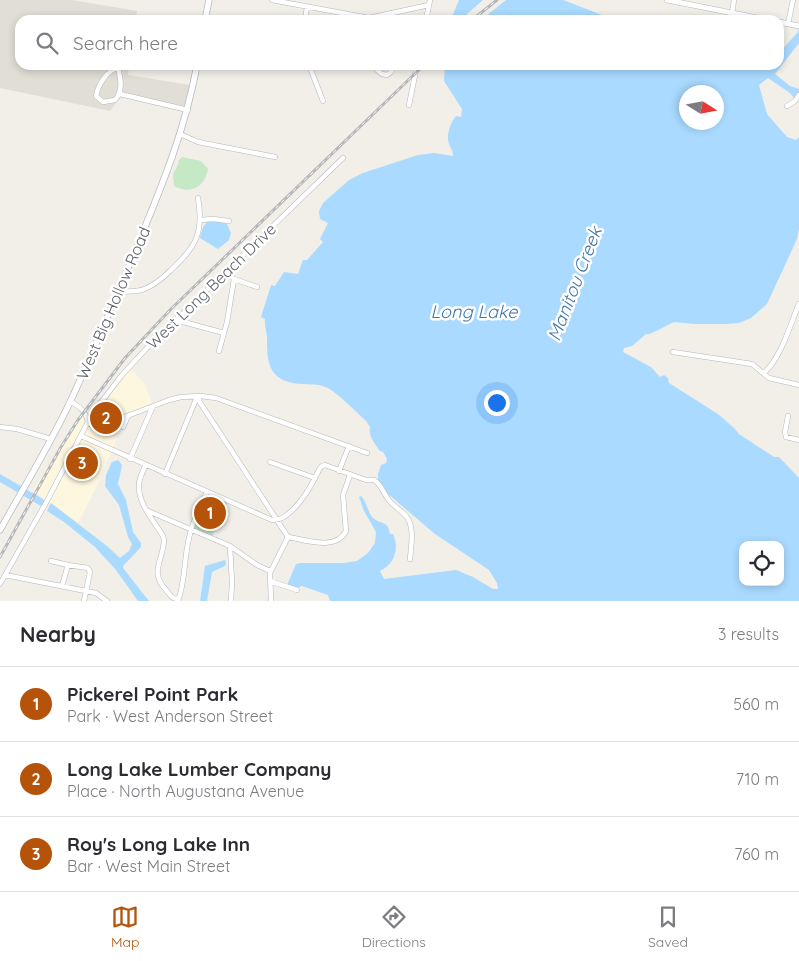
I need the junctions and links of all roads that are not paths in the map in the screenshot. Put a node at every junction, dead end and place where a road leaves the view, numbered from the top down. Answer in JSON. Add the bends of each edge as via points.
{"nodes":[{"id":1,"x":209,"y":0,"type":"edge"},
{"id":2,"x":272,"y":0,"type":"edge"},
{"id":3,"x":667,"y":0,"type":"edge"},
{"id":4,"x":734,"y":0,"type":"edge"},
{"id":5,"x":794,"y":0,"type":"edge"},
{"id":6,"x":430,"y":2,"type":"edge"},
{"id":7,"x":307,"y":7,"type":"junction"},
{"id":8,"x":732,"y":13,"type":"junction"},
{"id":9,"x":206,"y":15,"type":"edge"},
{"id":10,"x":306,"y":15,"type":"edge"},
{"id":11,"x":352,"y":15,"type":"edge"},
{"id":12,"x":380,"y":15,"type":"edge"},
{"id":13,"x":427,"y":15,"type":"edge"},
{"id":14,"x":742,"y":15,"type":"edge"},
{"id":15,"x":784,"y":23,"type":"edge"},
{"id":16,"x":790,"y":25,"type":"junction"},
{"id":17,"x":799,"y":26,"type":"edge"},
{"id":18,"x":113,"y":70,"type":"edge"},
{"id":19,"x":118,"y":70,"type":"edge"},
{"id":20,"x":196,"y":70,"type":"edge"},
{"id":21,"x":311,"y":70,"type":"edge"},
{"id":22,"x":377,"y":70,"type":"dead end"},
{"id":23,"x":392,"y":70,"type":"edge"},
{"id":24,"x":416,"y":70,"type":"edge"},
{"id":25,"x":120,"y":94,"type":"junction"},
{"id":26,"x":798,"y":96,"type":"edge"},
{"id":27,"x":323,"y":101,"type":"dead end"},
{"id":28,"x":409,"y":105,"type":"dead end"},
{"id":29,"x":787,"y":106,"type":"dead end"},
{"id":30,"x":188,"y":110,"type":"junction"},
{"id":31,"x":180,"y":134,"type":"junction"},
{"id":32,"x":275,"y":157,"type":"dead end"},
{"id":33,"x":343,"y":158,"type":"dead end"},
{"id":34,"x":198,"y":198,"type":"dead end"},
{"id":35,"x":200,"y":220,"type":"junction"},
{"id":36,"x":230,"y":222,"type":"dead end"},
{"id":37,"x":226,"y":271,"type":"junction"},
{"id":38,"x":234,"y":278,"type":"junction"},
{"id":39,"x":257,"y":287,"type":"dead end"},
{"id":40,"x":118,"y":292,"type":"junction"},
{"id":41,"x":799,"y":304,"type":"edge"},
{"id":42,"x":176,"y":320,"type":"junction"},
{"id":43,"x":224,"y":334,"type":"junction"},
{"id":44,"x":219,"y":351,"type":"dead end"},
{"id":45,"x":673,"y":352,"type":"dead end"},
{"id":46,"x":764,"y":373,"type":"junction"},
{"id":47,"x":799,"y":385,"type":"edge"},
{"id":48,"x":198,"y":396,"type":"junction"},
{"id":49,"x":70,"y":401,"type":"junction"},
{"id":50,"x":153,"y":406,"type":"junction"},
{"id":51,"x":128,"y":416,"type":"junction"},
{"id":52,"x":788,"y":416,"type":"dead end"},
{"id":53,"x":88,"y":423,"type":"junction"},
{"id":54,"x":0,"y":427,"type":"edge"},
{"id":55,"x":123,"y":427,"type":"dead end"},
{"id":56,"x":81,"y":436,"type":"junction"},
{"id":57,"x":51,"y":439,"type":"junction"},
{"id":58,"x":799,"y":440,"type":"edge"},
{"id":59,"x":349,"y":446,"type":"junction"},
{"id":60,"x":367,"y":453,"type":"dead end"},
{"id":61,"x":130,"y":459,"type":"junction"},
{"id":62,"x":270,"y":462,"type":"dead end"},
{"id":63,"x":145,"y":466,"type":"junction"},
{"id":64,"x":339,"y":471,"type":"junction"},
{"id":65,"x":165,"y":474,"type":"junction"},
{"id":66,"x":350,"y":475,"type":"junction"},
{"id":67,"x":315,"y":478,"type":"junction"},
{"id":68,"x":207,"y":492,"type":"junction"},
{"id":69,"x":146,"y":510,"type":"junction"},
{"id":70,"x":278,"y":521,"type":"junction"},
{"id":71,"x":1,"y":527,"type":"edge"},
{"id":72,"x":191,"y":530,"type":"junction"},
{"id":73,"x":288,"y":537,"type":"junction"},
{"id":74,"x":230,"y":546,"type":"junction"},
{"id":75,"x":410,"y":559,"type":"dead end"},
{"id":76,"x":51,"y":561,"type":"dead end"},
{"id":77,"x":68,"y":565,"type":"junction"},
{"id":78,"x":270,"y":571,"type":"junction"},
{"id":79,"x":5,"y":575,"type":"junction"},
{"id":80,"x":270,"y":581,"type":"junction"},
{"id":81,"x":0,"y":584,"type":"edge"},
{"id":82,"x":62,"y":586,"type":"junction"},
{"id":83,"x":297,"y":590,"type":"dead end"},
{"id":84,"x":86,"y":591,"type":"junction"},
{"id":85,"x":178,"y":600,"type":"edge"},
{"id":86,"x":84,"y":601,"type":"edge"},
{"id":87,"x":107,"y":601,"type":"edge"},
{"id":88,"x":232,"y":601,"type":"edge"},
{"id":89,"x":270,"y":601,"type":"edge"}],
"edges":[{"from":1,"to":9,"type":"main road"},
{"from":2,"to":7,"type":"street"},
{"from":3,"to":8,"type":"street"},
{"from":4,"to":8,"type":"street"},
{"from":5,"to":16,"type":"street"},
{"from":6,"to":12,"type":"street"},
{"from":6,"to":13,"type":"street"},
{"from":7,"to":10,"type":"street"},
{"from":7,"to":11,"type":"street"},
{"from":8,"to":14,"type":"street"},
{"from":15,"to":16,"type":"street"},
{"from":16,"to":17,"type":"street"},
{"from":18,"to":25,"type":"street","via":[[97,88],[96,96],[108,102]]},
{"from":19,"to":25,"type":"street"},
{"from":20,"to":30,"type":"main road","name":"West Big Hollow Road"},
{"from":21,"to":27,"type":"street"},
{"from":22,"to":23,"type":"street","via":[[387,75]]},
{"from":24,"to":28,"type":"street"},
{"from":25,"to":30,"type":"street"},
{"from":26,"to":29,"type":"street"},
{"from":30,"to":31,"type":"main road","name":"West Big Hollow Road"},
{"from":31,"to":32,"type":"street","via":[[198,142]]},
{"from":31,"to":40,"type":"main road","name":"West Big Hollow Road","via":[[167,174]]},
{"from":33,"to":37,"type":"street","name":"West Long Beach Drive"},
{"from":34,"to":35,"type":"street"},
{"from":35,"to":36,"type":"street"},
{"from":35,"to":40,"type":"street","via":[[192,249],[165,276],[143,289]]},
{"from":37,"to":38,"type":"street"},
{"from":37,"to":42,"type":"street","name":"West Long Beach Drive"},
{"from":38,"to":39,"type":"street"},
{"from":38,"to":43,"type":"street"},
{"from":40,"to":49,"type":"main road","name":"West Big Hollow Road"},
{"from":41,"to":46,"type":"street","via":[[778,353]]},
{"from":42,"to":43,"type":"street"},
{"from":42,"to":53,"type":"street","name":"West Long Beach Drive","via":[[122,375]]},
{"from":43,"to":44,"type":"street"},
{"from":45,"to":46,"type":"street","via":[[752,364]]},
{"from":46,"to":47,"type":"street","via":[[773,380]]},
{"from":48,"to":50,"type":"street","via":[[175,398]]},
{"from":48,"to":59,"type":"street","via":[[228,402]]},
{"from":48,"to":65,"type":"street"},
{"from":48,"to":70,"type":"street"},
{"from":49,"to":53,"type":"street","via":[[86,413]]},
{"from":49,"to":57,"type":"main road","name":"West Big Hollow Road"},
{"from":50,"to":51,"type":"street"},
{"from":50,"to":61,"type":"street"},
{"from":51,"to":53,"type":"street","via":[[101,426]]},
{"from":51,"to":55,"type":"street"},
{"from":52,"to":58,"type":"street","via":[[786,437]]},
{"from":53,"to":56,"type":"street","name":"West Long Beach Drive"},
{"from":54,"to":57,"type":"street"},
{"from":56,"to":61,"type":"street"},
{"from":56,"to":79,"type":"street","name":"West Long Beach Drive"},
{"from":57,"to":71,"type":"main road","name":"West Big Hollow Road"},
{"from":59,"to":60,"type":"street"},
{"from":59,"to":64,"type":"street"},
{"from":61,"to":63,"type":"street"},
{"from":62,"to":67,"type":"street"},
{"from":63,"to":65,"type":"street"},
{"from":63,"to":69,"type":"street","via":[[139,486]]},
{"from":64,"to":66,"type":"street"},
{"from":64,"to":67,"type":"street","via":[[325,465]]},
{"from":65,"to":68,"type":"street"},
{"from":66,"to":73,"type":"street","via":[[343,495],[344,535],[328,543]]},
{"from":66,"to":75,"type":"street","via":[[376,481],[389,500],[408,518],[411,526]]},
{"from":67,"to":70,"type":"street","via":[[298,505]]},
{"from":68,"to":70,"type":"street"},
{"from":68,"to":72,"type":"street"},
{"from":69,"to":72,"type":"street"},
{"from":69,"to":85,"type":"street","via":[[164,540],[156,573],[158,579],[170,596]]},
{"from":70,"to":73,"type":"street"},
{"from":72,"to":74,"type":"street"},
{"from":72,"to":85,"type":"street"},
{"from":73,"to":78,"type":"street"},
{"from":74,"to":78,"type":"street"},
{"from":74,"to":88,"type":"street"},
{"from":76,"to":77,"type":"street"},
{"from":77,"to":82,"type":"street"},
{"from":77,"to":84,"type":"street","via":[[90,569]]},
{"from":78,"to":80,"type":"street"},
{"from":79,"to":81,"type":"street","name":"West Long Beach Drive"},
{"from":79,"to":82,"type":"street"},
{"from":80,"to":83,"type":"street"},
{"from":80,"to":89,"type":"street"},
{"from":82,"to":84,"type":"street"},
{"from":84,"to":86,"type":"street"},
{"from":84,"to":87,"type":"street"}]}
